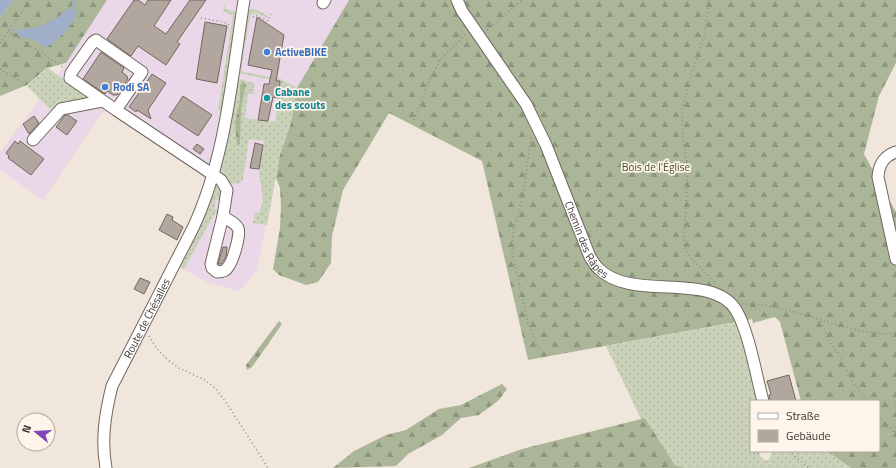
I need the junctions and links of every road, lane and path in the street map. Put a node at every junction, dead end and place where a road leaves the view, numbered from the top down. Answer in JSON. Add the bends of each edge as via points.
{"nodes":[{"id":1,"x":30,"y":0,"type":"edge"},
{"id":2,"x":244,"y":0,"type":"edge"},
{"id":3,"x":457,"y":0,"type":"edge"},
{"id":4,"x":522,"y":0,"type":"edge"},
{"id":5,"x":709,"y":0,"type":"edge"},
{"id":6,"x":271,"y":14,"type":"dead end"},
{"id":7,"x":253,"y":17,"type":"dead end"},
{"id":8,"x":201,"y":18,"type":"dead end"},
{"id":9,"x":228,"y":28,"type":"dead end"},
{"id":10,"x":8,"y":31,"type":"junction"},
{"id":11,"x":477,"y":32,"type":"junction"},
{"id":12,"x":0,"y":43,"type":"edge"},
{"id":13,"x":0,"y":68,"type":"edge"},
{"id":14,"x":71,"y":73,"type":"junction"},
{"id":15,"x":21,"y":82,"type":"dead end"},
{"id":16,"x":102,"y":101,"type":"junction"},
{"id":17,"x":116,"y":110,"type":"junction"},
{"id":18,"x":414,"y":120,"type":"dead end"},
{"id":19,"x":536,"y":123,"type":"junction"},
{"id":20,"x":33,"y":140,"type":"dead end"},
{"id":21,"x":896,"y":152,"type":"edge"},
{"id":22,"x":213,"y":175,"type":"junction"},
{"id":23,"x":223,"y":216,"type":"dead end"},
{"id":24,"x":896,"y":259,"type":"edge"},
{"id":25,"x":720,"y":296,"type":"junction"},
{"id":26,"x":733,"y":307,"type":"junction"},
{"id":27,"x":821,"y":321,"type":"junction"},
{"id":28,"x":141,"y":330,"type":"junction"},
{"id":29,"x":896,"y":334,"type":"edge"},
{"id":30,"x":540,"y":351,"type":"dead end"},
{"id":31,"x":763,"y":400,"type":"edge"},
{"id":32,"x":866,"y":400,"type":"edge"},
{"id":33,"x":896,"y":402,"type":"edge"},
{"id":34,"x":896,"y":407,"type":"edge"},
{"id":35,"x":880,"y":417,"type":"edge"},
{"id":36,"x":896,"y":426,"type":"edge"},
{"id":37,"x":895,"y":432,"type":"edge"},
{"id":38,"x":896,"y":435,"type":"edge"},
{"id":39,"x":761,"y":452,"type":"edge"},
{"id":40,"x":790,"y":452,"type":"edge"},
{"id":41,"x":754,"y":454,"type":"dead end"},
{"id":42,"x":106,"y":468,"type":"edge"},
{"id":43,"x":268,"y":468,"type":"edge"},
{"id":44,"x":809,"y":468,"type":"edge"}],
"edges":[{"from":1,"to":10,"type":"path"},
{"from":2,"to":22,"type":"street","name":"Route de Chésalles","via":[[223,133]]},
{"from":3,"to":11,"type":"street","name":"Chemin des Râpes"},
{"from":4,"to":11,"type":"path","via":[[488,30]]},
{"from":5,"to":25,"type":"path","via":[[708,21],[682,110],[688,169],[684,249],[713,281]]},
{"from":6,"to":7,"type":"path","via":[[268,21],[258,15]]},
{"from":8,"to":9,"type":"path","via":[[224,22],[229,25]]},
{"from":10,"to":12,"type":"path"},
{"from":10,"to":14,"type":"path"},
{"from":11,"to":18,"type":"path","via":[[468,33],[440,60]]},
{"from":11,"to":19,"type":"street","name":"Chemin des Râpes"},
{"from":13,"to":15,"type":"path"},
{"from":14,"to":16,"type":"street","via":[[70,78]]},
{"from":14,"to":17,"type":"street","via":[[96,40],[142,72]]},
{"from":16,"to":17,"type":"street"},
{"from":16,"to":20,"type":"street","via":[[61,109]]},
{"from":17,"to":22,"type":"street"},
{"from":19,"to":25,"type":"street","name":"Chemin des Râpes","via":[[590,257],[599,270],[613,279],[631,285],[701,290]]},
{"from":19,"to":30,"type":"path","via":[[513,234],[512,251],[528,323]]},
{"from":21,"to":24,"type":"street","via":[[883,161],[878,177]]},
{"from":22,"to":23,"type":"street","via":[[221,180],[227,190]]},
{"from":22,"to":28,"type":"street","name":"Route de Chésalles","via":[[201,209]]},
{"from":25,"to":26,"type":"street","name":"Chemin des Râpes"},
{"from":26,"to":27,"type":"path","via":[[745,303],[783,308]]},
{"from":26,"to":31,"type":"street","name":"Chemin des Râpes","via":[[744,332]]},
{"from":27,"to":29,"type":"path","via":[[873,335]]},
{"from":27,"to":32,"type":"path","via":[[829,342]]},
{"from":28,"to":42,"type":"street","name":"Route de Chésalles","via":[[112,386],[106,408],[103,435]]},
{"from":28,"to":43,"type":"path","via":[[168,360],[205,380],[216,389]]},
{"from":33,"to":34,"type":"path"},
{"from":35,"to":37,"type":"path"},
{"from":36,"to":37,"type":"path"},
{"from":37,"to":38,"type":"path"},
{"from":39,"to":41,"type":"path"},
{"from":40,"to":44,"type":"path"}]}
